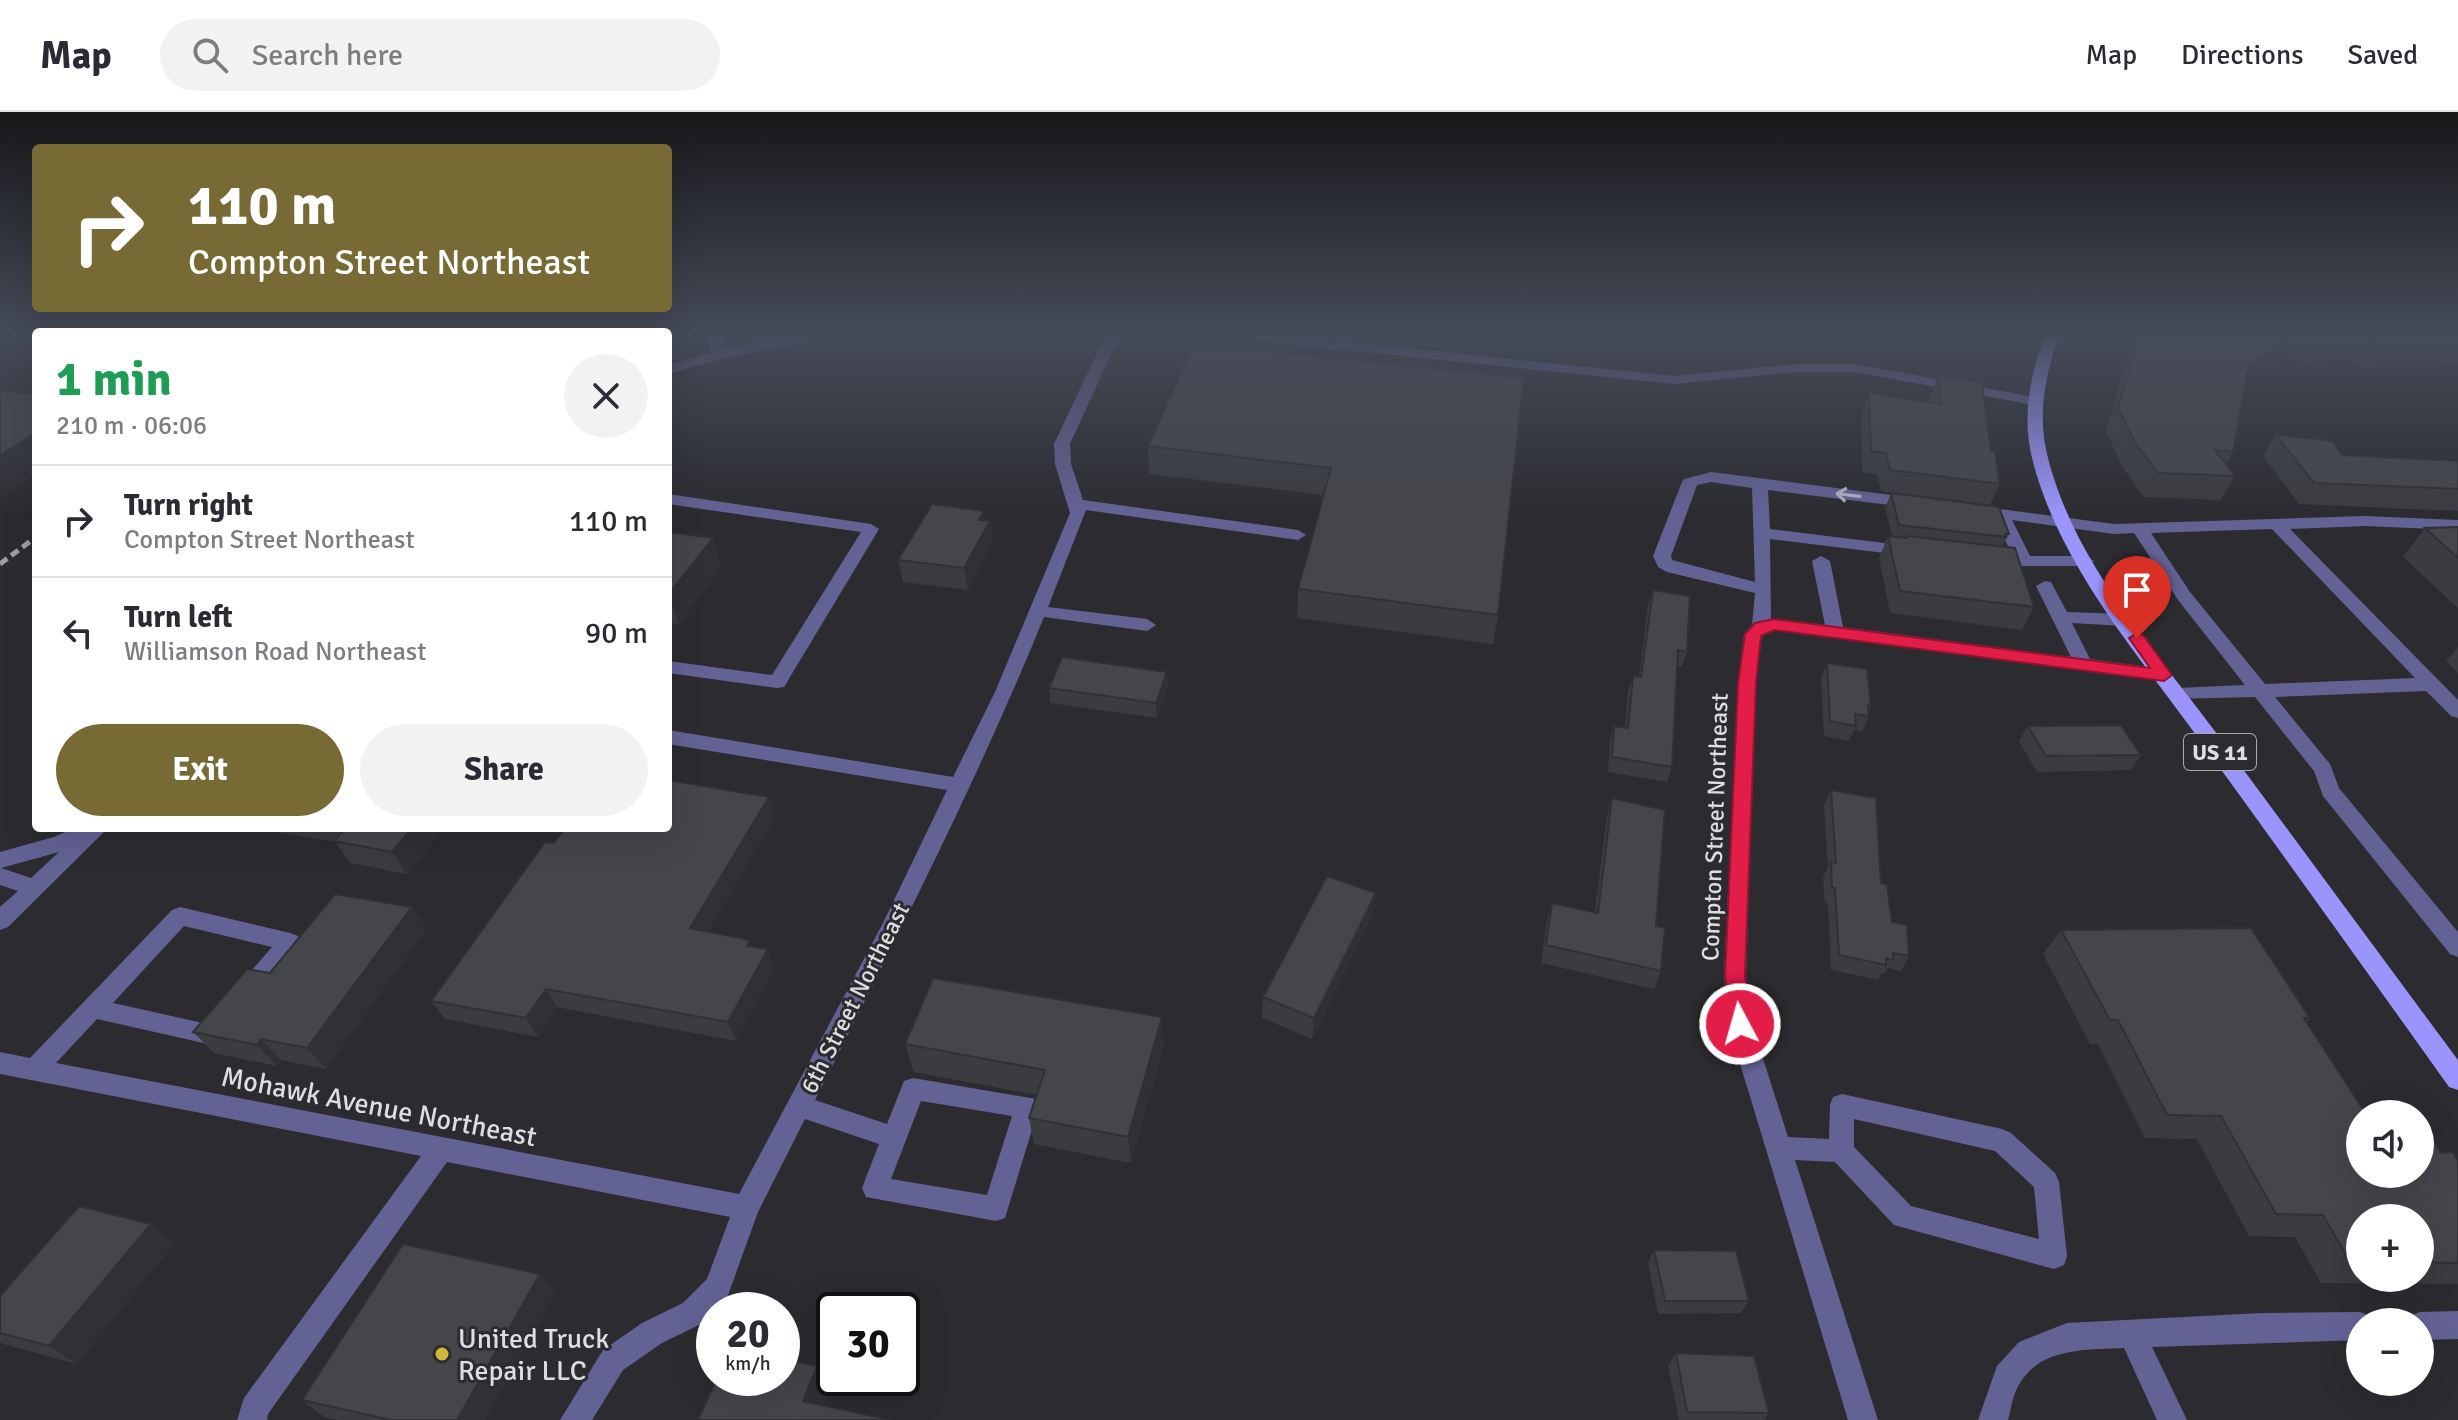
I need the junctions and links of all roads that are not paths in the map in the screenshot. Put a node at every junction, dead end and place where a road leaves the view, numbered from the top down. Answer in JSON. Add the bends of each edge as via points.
{"nodes":[{"id":1,"x":1086,"y":393,"type":"edge"},
{"id":2,"x":1976,"y":393,"type":"edge"},
{"id":3,"x":2034,"y":393,"type":"edge"},
{"id":4,"x":2034,"y":401,"type":"junction"},
{"id":5,"x":1760,"y":484,"type":"junction"},
{"id":6,"x":672,"y":500,"type":"edge"},
{"id":7,"x":1077,"y":504,"type":"junction"},
{"id":8,"x":1925,"y":504,"type":"edge"},
{"id":9,"x":1955,"y":508,"type":"edge"},
{"id":10,"x":2000,"y":514,"type":"junction"},
{"id":11,"x":2064,"y":524,"type":"junction"},
{"id":12,"x":2276,"y":524,"type":"junction"},
{"id":13,"x":2458,"y":525,"type":"edge"},
{"id":14,"x":2139,"y":528,"type":"junction"},
{"id":15,"x":1762,"y":533,"type":"junction"},
{"id":16,"x":1298,"y":535,"type":"dead end"},
{"id":17,"x":1933,"y":554,"type":"edge"},
{"id":18,"x":1980,"y":560,"type":"edge"},
{"id":19,"x":1821,"y":561,"type":"dead end"},
{"id":20,"x":2024,"y":561,"type":"junction"},
{"id":21,"x":2085,"y":561,"type":"junction"},
{"id":22,"x":2045,"y":586,"type":"dead end"},
{"id":23,"x":1764,"y":590,"type":"junction"},
{"id":24,"x":1038,"y":611,"type":"junction"},
{"id":25,"x":2060,"y":617,"type":"junction"},
{"id":26,"x":2124,"y":620,"type":"junction"},
{"id":27,"x":1147,"y":625,"type":"dead end"},
{"id":28,"x":1761,"y":627,"type":"junction"},
{"id":29,"x":1835,"y":632,"type":"junction"},
{"id":30,"x":2084,"y":665,"type":"junction"},
{"id":31,"x":672,"y":668,"type":"edge"},
{"id":32,"x":2170,"y":684,"type":"junction"},
{"id":33,"x":2431,"y":684,"type":"junction"},
{"id":34,"x":2261,"y":690,"type":"junction"},
{"id":35,"x":2458,"y":711,"type":"edge"},
{"id":36,"x":672,"y":738,"type":"edge"},
{"id":37,"x":959,"y":785,"type":"junction"},
{"id":38,"x":86,"y":832,"type":"edge"},
{"id":39,"x":91,"y":832,"type":"edge"},
{"id":40,"x":0,"y":860,"type":"edge"},
{"id":41,"x":0,"y":876,"type":"edge"},
{"id":42,"x":35,"y":888,"type":"junction"},
{"id":43,"x":0,"y":921,"type":"edge"},
{"id":44,"x":2458,"y":948,"type":"edge"},
{"id":45,"x":92,"y":1008,"type":"junction"},
{"id":46,"x":0,"y":1063,"type":"edge"},
{"id":47,"x":34,"y":1070,"type":"junction"},
{"id":48,"x":2458,"y":1079,"type":"edge"},
{"id":49,"x":799,"y":1106,"type":"junction"},
{"id":50,"x":894,"y":1138,"type":"junction"},
{"id":51,"x":1779,"y":1148,"type":"junction"},
{"id":52,"x":441,"y":1149,"type":"junction"},
{"id":53,"x":1841,"y":1151,"type":"junction"},
{"id":54,"x":746,"y":1208,"type":"junction"},
{"id":55,"x":2458,"y":1325,"type":"edge"},
{"id":56,"x":2346,"y":1326,"type":"edge"},
{"id":57,"x":2434,"y":1326,"type":"edge"},
{"id":58,"x":2131,"y":1333,"type":"junction"},
{"id":59,"x":252,"y":1420,"type":"edge"},
{"id":60,"x":575,"y":1420,"type":"edge"},
{"id":61,"x":1863,"y":1420,"type":"edge"},
{"id":62,"x":1993,"y":1420,"type":"edge"},
{"id":63,"x":2172,"y":1420,"type":"edge"}],
"edges":[{"from":1,"to":7,"type":"street","via":[[1062,444],[1061,461]]},
{"from":2,"to":4,"type":"street"},
{"from":3,"to":4,"type":"main road","number":"US 11"},
{"from":4,"to":11,"type":"main road","number":"US 11","via":[[2041,462]]},
{"from":8,"to":5,"type":"street","one_way":true},
{"from":5,"to":15,"type":"street","name":"Compton Street Northeast"},
{"from":5,"to":23,"type":"street","via":[[1711,477],[1690,482],[1662,556],[1673,568]]},
{"from":6,"to":31,"type":"street","via":[[871,529],[777,682]]},
{"from":7,"to":16,"type":"street"},
{"from":7,"to":24,"type":"street","name":"6th Street Northeast","via":[[1078,513]]},
{"from":9,"to":10,"type":"street"},
{"from":10,"to":11,"type":"street"},
{"from":10,"to":20,"type":"street"},
{"from":11,"to":14,"type":"street"},
{"from":11,"to":21,"type":"main road","number":"US 11"},
{"from":12,"to":13,"type":"street"},
{"from":12,"to":14,"type":"street"},
{"from":12,"to":33,"type":"street"},
{"from":14,"to":34,"type":"street","via":[[2184,596]]},
{"from":15,"to":17,"type":"street"},
{"from":15,"to":23,"type":"street","name":"Compton Street Northeast"},
{"from":18,"to":20,"type":"street"},
{"from":19,"to":29,"type":"street"},
{"from":20,"to":21,"type":"street"},
{"from":21,"to":26,"type":"main road","number":"US 11"},
{"from":22,"to":25,"type":"street"},
{"from":23,"to":28,"type":"street","name":"Compton Street Northeast"},
{"from":24,"to":27,"type":"street"},
{"from":24,"to":37,"type":"street","name":"6th Street Northeast"},
{"from":25,"to":26,"type":"street"},
{"from":25,"to":30,"type":"street"},
{"from":26,"to":32,"type":"main road","number":"US 11"},
{"from":28,"to":29,"type":"street"},
{"from":28,"to":51,"type":"street","name":"Compton Street Northeast","via":[[1753,634],[1747,683],[1735,975],[1740,1024]]},
{"from":29,"to":30,"type":"street"},
{"from":30,"to":32,"type":"street"},
{"from":32,"to":34,"type":"street"},
{"from":32,"to":48,"type":"main road","number":"US 11"},
{"from":33,"to":34,"type":"street"},
{"from":33,"to":35,"type":"street"},
{"from":34,"to":44,"type":"street","via":[[2323,769],[2330,791]]},
{"from":36,"to":37,"type":"street"},
{"from":37,"to":49,"type":"street","name":"6th Street Northeast"},
{"from":38,"to":40,"type":"street"},
{"from":39,"to":42,"type":"street"},
{"from":41,"to":42,"type":"street"},
{"from":42,"to":43,"type":"street"},
{"from":45,"to":45,"type":"street","via":[[180,916],[290,942],[208,1034]]},
{"from":45,"to":47,"type":"street"},
{"from":46,"to":47,"type":"street","name":"Mohawk Avenue Northeast"},
{"from":47,"to":52,"type":"street","name":"Mohawk Avenue Northeast"},
{"from":49,"to":50,"type":"street"},
{"from":49,"to":54,"type":"street","name":"6th Street Northeast"},
{"from":50,"to":50,"type":"street","via":[[913,1089],[1027,1107],[996,1209],[875,1188]]},
{"from":51,"to":53,"type":"street"},
{"from":51,"to":61,"type":"street","name":"Compton Street Northeast"},
{"from":52,"to":54,"type":"street","name":"Mohawk Avenue Northeast"},
{"from":52,"to":59,"type":"street","via":[[254,1408]]},
{"from":53,"to":53,"type":"street","via":[[1842,1105],[2002,1141],[2046,1182],[2054,1256],[1903,1216]]},
{"from":54,"to":60,"type":"street","name":"6th Street Northeast","via":[[717,1288],[706,1302],[613,1360]]},
{"from":55,"to":57,"type":"street"},
{"from":56,"to":58,"type":"street"},
{"from":58,"to":62,"type":"street","via":[[2067,1337],[2029,1352],[2007,1376]]},
{"from":58,"to":63,"type":"street"}]}
